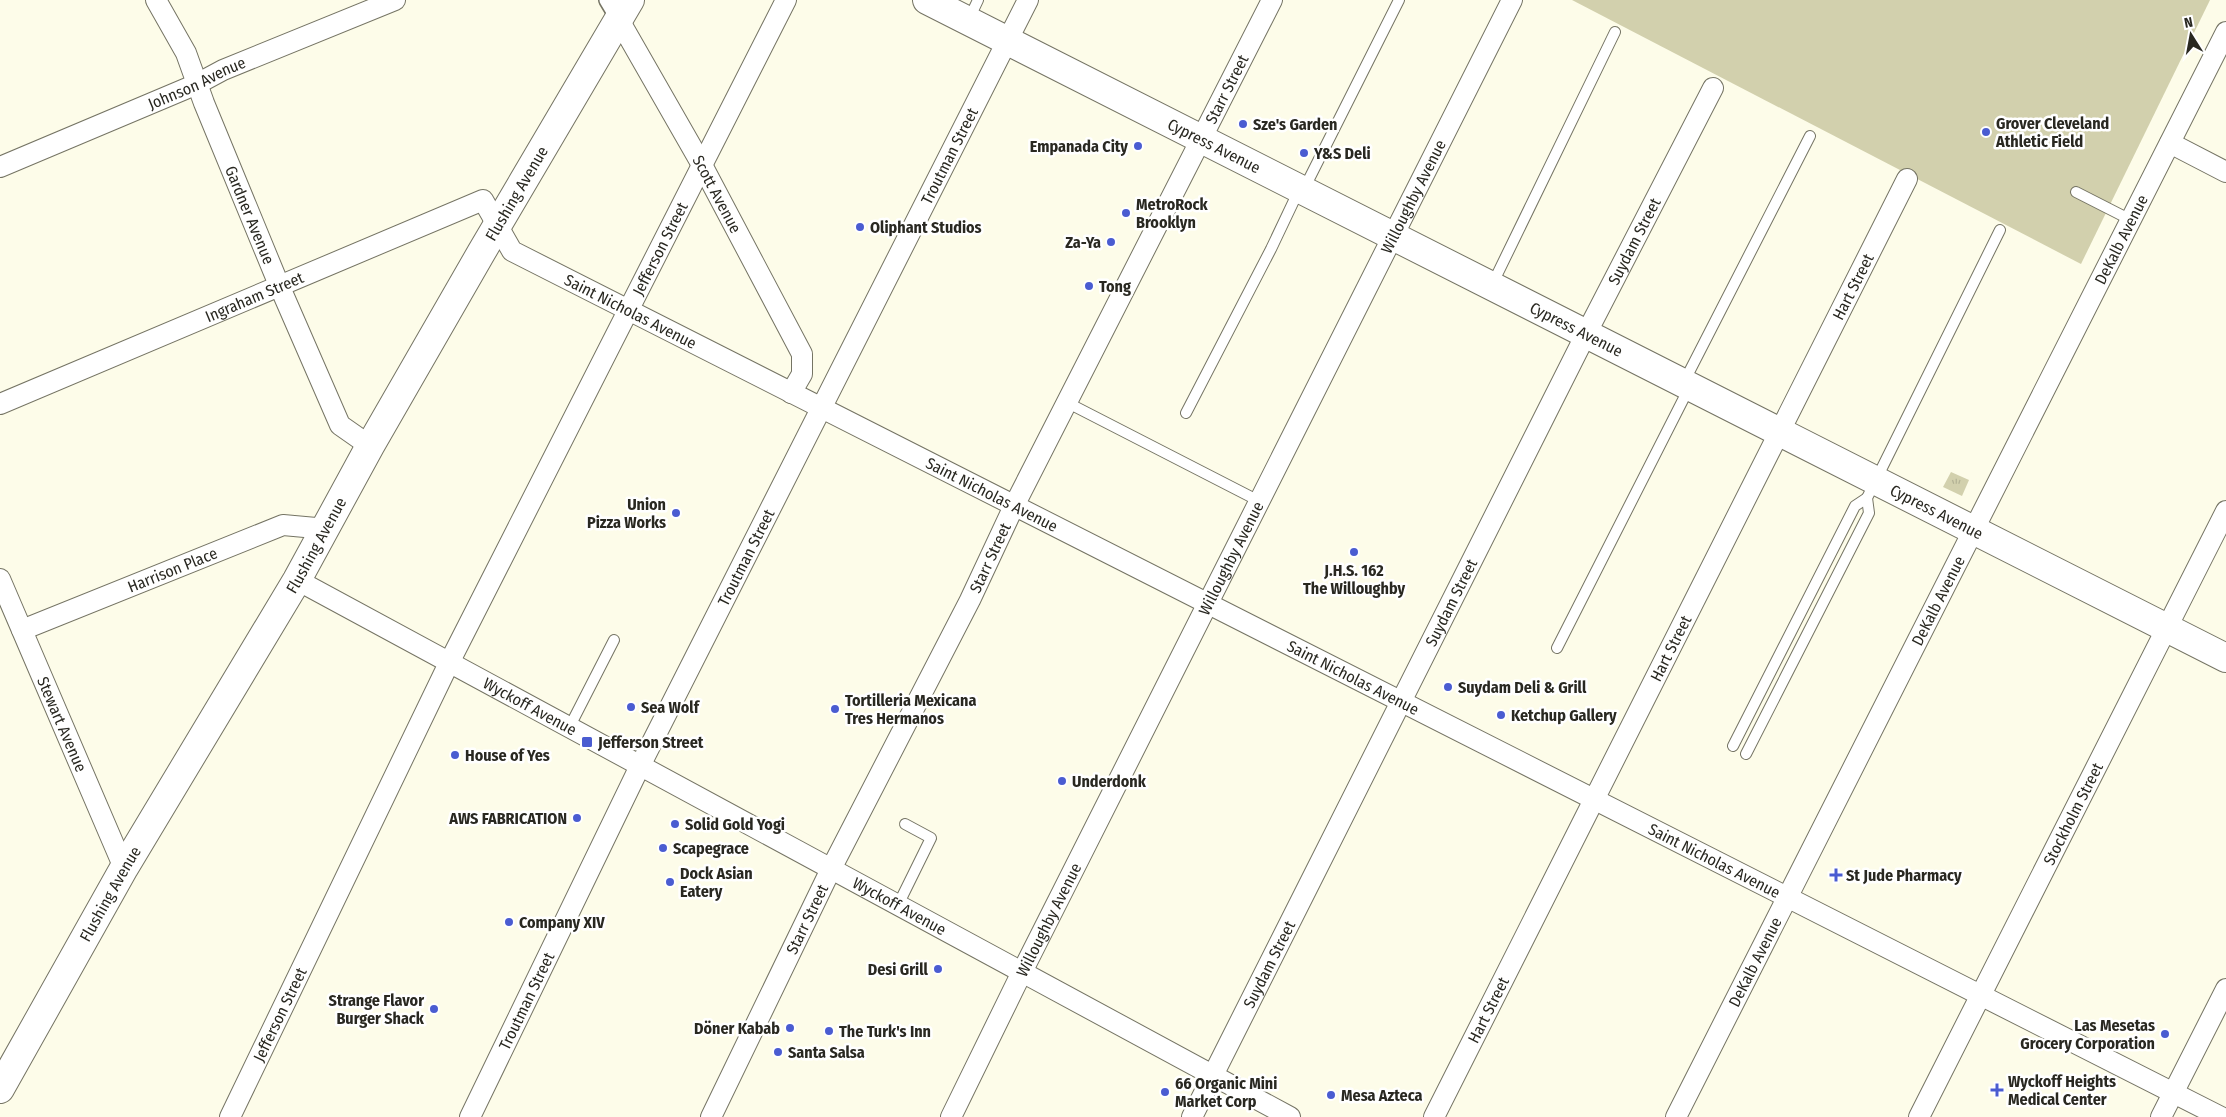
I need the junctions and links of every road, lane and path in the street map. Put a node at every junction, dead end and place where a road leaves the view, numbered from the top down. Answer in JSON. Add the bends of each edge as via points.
{"nodes":[{"id":1,"x":156,"y":0,"type":"edge"},
{"id":2,"x":395,"y":0,"type":"edge"},
{"id":3,"x":786,"y":0,"type":"edge"},
{"id":4,"x":927,"y":0,"type":"edge"},
{"id":5,"x":1028,"y":0,"type":"edge"},
{"id":6,"x":1272,"y":0,"type":"edge"},
{"id":7,"x":1399,"y":0,"type":"edge"},
{"id":8,"x":1512,"y":0,"type":"edge"},
{"id":9,"x":619,"y":7,"type":"edge"},
{"id":10,"x":973,"y":10,"type":"edge"},
{"id":11,"x":1615,"y":32,"type":"dead end"},
{"id":12,"x":2226,"y":32,"type":"edge"},
{"id":13,"x":1008,"y":41,"type":"junction"},
{"id":14,"x":197,"y":84,"type":"junction"},
{"id":15,"x":1713,"y":88,"type":"dead end"},
{"id":16,"x":1810,"y":136,"type":"dead end"},
{"id":17,"x":1202,"y":139,"type":"junction"},
{"id":18,"x":2170,"y":143,"type":"junction"},
{"id":19,"x":702,"y":165,"type":"junction"},
{"id":20,"x":0,"y":167,"type":"edge"},
{"id":21,"x":2226,"y":172,"type":"edge"},
{"id":22,"x":1907,"y":179,"type":"dead end"},
{"id":23,"x":1301,"y":190,"type":"junction"},
{"id":24,"x":2076,"y":192,"type":"dead end"},
{"id":25,"x":2131,"y":220,"type":"junction"},
{"id":26,"x":498,"y":225,"type":"junction"},
{"id":27,"x":2000,"y":230,"type":"dead end"},
{"id":28,"x":1393,"y":236,"type":"junction"},
{"id":29,"x":279,"y":285,"type":"junction"},
{"id":30,"x":1491,"y":286,"type":"junction"},
{"id":31,"x":628,"y":310,"type":"junction"},
{"id":32,"x":1586,"y":334,"type":"junction"},
{"id":33,"x":1686,"y":385,"type":"junction"},
{"id":34,"x":791,"y":393,"type":"junction"},
{"id":35,"x":1068,"y":403,"type":"junction"},
{"id":36,"x":0,"y":404,"type":"edge"},
{"id":37,"x":821,"y":408,"type":"junction"},
{"id":38,"x":1186,"y":413,"type":"dead end"},
{"id":39,"x":1779,"y":433,"type":"junction"},
{"id":40,"x":370,"y":446,"type":"junction"},
{"id":41,"x":1871,"y":490,"type":"junction"},
{"id":42,"x":1259,"y":501,"type":"junction"},
{"id":43,"x":1014,"y":506,"type":"junction"},
{"id":44,"x":2226,"y":511,"type":"edge"},
{"id":45,"x":326,"y":529,"type":"junction"},
{"id":46,"x":1973,"y":531,"type":"junction"},
{"id":47,"x":0,"y":579,"type":"edge"},
{"id":48,"x":297,"y":580,"type":"junction"},
{"id":49,"x":1207,"y":604,"type":"junction"},
{"id":50,"x":2167,"y":628,"type":"junction"},
{"id":51,"x":22,"y":630,"type":"junction"},
{"id":52,"x":614,"y":640,"type":"dead end"},
{"id":53,"x":1557,"y":648,"type":"dead end"},
{"id":54,"x":2226,"y":658,"type":"edge"},
{"id":55,"x":449,"y":664,"type":"junction"},
{"id":56,"x":1401,"y":702,"type":"junction"},
{"id":57,"x":569,"y":728,"type":"junction"},
{"id":58,"x":1733,"y":746,"type":"dead end"},
{"id":59,"x":1746,"y":754,"type":"dead end"},
{"id":60,"x":640,"y":766,"type":"junction"},
{"id":61,"x":1594,"y":800,"type":"junction"},
{"id":62,"x":904,"y":824,"type":"dead end"},
{"id":63,"x":124,"y":868,"type":"junction"},
{"id":64,"x":831,"y":869,"type":"junction"},
{"id":65,"x":1787,"y":898,"type":"junction"},
{"id":66,"x":898,"y":905,"type":"junction"},
{"id":67,"x":1022,"y":972,"type":"junction"},
{"id":68,"x":2226,"y":989,"type":"edge"},
{"id":69,"x":1980,"y":995,"type":"junction"},
{"id":70,"x":1212,"y":1075,"type":"junction"},
{"id":71,"x":0,"y":1090,"type":"edge"},
{"id":72,"x":2173,"y":1093,"type":"junction"},
{"id":73,"x":230,"y":1117,"type":"edge"},
{"id":74,"x":470,"y":1117,"type":"edge"},
{"id":75,"x":711,"y":1117,"type":"edge"},
{"id":76,"x":952,"y":1117,"type":"edge"},
{"id":77,"x":1192,"y":1117,"type":"edge"},
{"id":78,"x":1290,"y":1117,"type":"edge"},
{"id":79,"x":1434,"y":1117,"type":"edge"},
{"id":80,"x":1676,"y":1117,"type":"edge"},
{"id":81,"x":1919,"y":1117,"type":"edge"},
{"id":82,"x":2162,"y":1117,"type":"edge"},
{"id":83,"x":2221,"y":1117,"type":"edge"}],
"edges":[{"from":1,"to":14,"type":"street","name":"Gardner Avenue","via":[[186,53]]},
{"from":2,"to":14,"type":"street","name":"Johnson Avenue","via":[[223,70]]},
{"from":3,"to":19,"type":"street","name":"Jefferson Street"},
{"from":4,"to":10,"type":"main road","name":"Cypress Avenue"},
{"from":5,"to":13,"type":"street","name":"Troutman Street"},
{"from":6,"to":17,"type":"street","name":"Starr Street"},
{"from":7,"to":23,"type":"lane"},
{"from":8,"to":28,"type":"street","name":"Willoughby Avenue"},
{"from":9,"to":19,"type":"street","name":"Scott Avenue"},
{"from":9,"to":26,"type":"main road","name":"Flushing Avenue"},
{"from":10,"to":13,"type":"main road","name":"Cypress Avenue"},
{"from":11,"to":30,"type":"lane"},
{"from":12,"to":18,"type":"street","name":"DeKalb Avenue"},
{"from":13,"to":17,"type":"main road","name":"Cypress Avenue"},
{"from":13,"to":37,"type":"street","name":"Troutman Street"},
{"from":14,"to":20,"type":"street","name":"Johnson Avenue"},
{"from":14,"to":29,"type":"street","name":"Gardner Avenue"},
{"from":15,"to":32,"type":"street","name":"Suydam Street"},
{"from":16,"to":33,"type":"lane"},
{"from":17,"to":23,"type":"main road","name":"Cypress Avenue"},
{"from":17,"to":35,"type":"street","name":"Starr Street"},
{"from":18,"to":21,"type":"street"},
{"from":18,"to":25,"type":"street","name":"DeKalb Avenue"},
{"from":19,"to":31,"type":"street","name":"Jefferson Street"},
{"from":19,"to":34,"type":"street","name":"Scott Avenue","via":[[802,354],[802,374]]},
{"from":22,"to":39,"type":"street","name":"Hart Street"},
{"from":23,"to":28,"type":"main road","name":"Cypress Avenue"},
{"from":23,"to":38,"type":"lane"},
{"from":24,"to":25,"type":"lane"},
{"from":25,"to":46,"type":"street","name":"DeKalb Avenue"},
{"from":26,"to":29,"type":"street","name":"Ingraham Street","via":[[483,200]]},
{"from":26,"to":31,"type":"street","name":"Saint Nicholas Avenue","via":[[512,251]]},
{"from":26,"to":40,"type":"main road","name":"Flushing Avenue"},
{"from":27,"to":41,"type":"lane"},
{"from":28,"to":30,"type":"main road","name":"Cypress Avenue"},
{"from":28,"to":42,"type":"street","name":"Willoughby Avenue"},
{"from":29,"to":36,"type":"street","name":"Ingraham Street"},
{"from":29,"to":40,"type":"street","name":"Gardner Avenue","via":[[340,425]]},
{"from":30,"to":32,"type":"main road","name":"Cypress Avenue"},
{"from":31,"to":34,"type":"street","name":"Saint Nicholas Avenue"},
{"from":31,"to":55,"type":"street","name":"Jefferson Street"},
{"from":32,"to":33,"type":"main road","name":"Cypress Avenue"},
{"from":32,"to":56,"type":"street","name":"Suydam Street"},
{"from":33,"to":39,"type":"main road","name":"Cypress Avenue"},
{"from":33,"to":53,"type":"lane"},
{"from":34,"to":37,"type":"street","name":"Saint Nicholas Avenue"},
{"from":35,"to":42,"type":"lane"},
{"from":35,"to":43,"type":"street","name":"Starr Street"},
{"from":37,"to":43,"type":"street","name":"Saint Nicholas Avenue"},
{"from":37,"to":60,"type":"street","name":"Troutman Street"},
{"from":39,"to":41,"type":"main road","name":"Cypress Avenue"},
{"from":39,"to":61,"type":"street","name":"Hart Street"},
{"from":40,"to":45,"type":"main road","name":"Flushing Avenue"},
{"from":41,"to":46,"type":"main road","name":"Cypress Avenue"},
{"from":41,"to":58,"type":"lane","via":[[1855,506]]},
{"from":41,"to":59,"type":"lane","via":[[1869,513]]},
{"from":42,"to":49,"type":"street","name":"Willoughby Avenue"},
{"from":43,"to":49,"type":"street","name":"Saint Nicholas Avenue"},
{"from":43,"to":64,"type":"street","name":"Starr Street","via":[[970,600]]},
{"from":44,"to":50,"type":"street","name":"Stockholm Street"},
{"from":45,"to":48,"type":"main road","name":"Flushing Avenue"},
{"from":45,"to":51,"type":"street","name":"Harrison Place","via":[[283,525]]},
{"from":46,"to":50,"type":"main road","name":"Cypress Avenue"},
{"from":46,"to":65,"type":"street","name":"DeKalb Avenue"},
{"from":47,"to":51,"type":"street","name":"Stewart Avenue"},
{"from":48,"to":55,"type":"street","name":"Wyckoff Avenue"},
{"from":48,"to":63,"type":"main road","name":"Flushing Avenue"},
{"from":49,"to":56,"type":"street","name":"Saint Nicholas Avenue"},
{"from":49,"to":67,"type":"street","name":"Willoughby Avenue"},
{"from":50,"to":54,"type":"main road","name":"Cypress Avenue"},
{"from":50,"to":69,"type":"street","name":"Stockholm Street"},
{"from":51,"to":63,"type":"street","name":"Stewart Avenue"},
{"from":52,"to":57,"type":"lane"},
{"from":55,"to":57,"type":"street","name":"Wyckoff Avenue"},
{"from":55,"to":73,"type":"street","name":"Jefferson Street"},
{"from":56,"to":61,"type":"street","name":"Saint Nicholas Avenue"},
{"from":56,"to":70,"type":"street","name":"Suydam Street"},
{"from":57,"to":60,"type":"street","name":"Wyckoff Avenue"},
{"from":60,"to":64,"type":"street","name":"Wyckoff Avenue"},
{"from":60,"to":74,"type":"street","name":"Troutman Street"},
{"from":61,"to":65,"type":"street","name":"Saint Nicholas Avenue"},
{"from":61,"to":79,"type":"street","name":"Hart Street"},
{"from":62,"to":66,"type":"lane","via":[[931,838]]},
{"from":63,"to":71,"type":"main road","name":"Flushing Avenue"},
{"from":64,"to":66,"type":"street","name":"Wyckoff Avenue"},
{"from":64,"to":75,"type":"street","name":"Starr Street"},
{"from":65,"to":69,"type":"street","name":"Saint Nicholas Avenue"},
{"from":65,"to":80,"type":"street","name":"DeKalb Avenue"},
{"from":66,"to":67,"type":"street","name":"Wyckoff Avenue"},
{"from":67,"to":70,"type":"street","name":"Wyckoff Avenue"},
{"from":67,"to":76,"type":"street","name":"Willoughby Avenue"},
{"from":68,"to":72,"type":"street"},
{"from":69,"to":72,"type":"street","name":"Saint Nicholas Avenue"},
{"from":69,"to":81,"type":"street","name":"Stockholm Street"},
{"from":70,"to":77,"type":"street","name":"Suydam Street"},
{"from":70,"to":78,"type":"street","name":"Wyckoff Avenue"},
{"from":72,"to":82,"type":"street"},
{"from":72,"to":83,"type":"street","name":"Saint Nicholas Avenue"}]}
